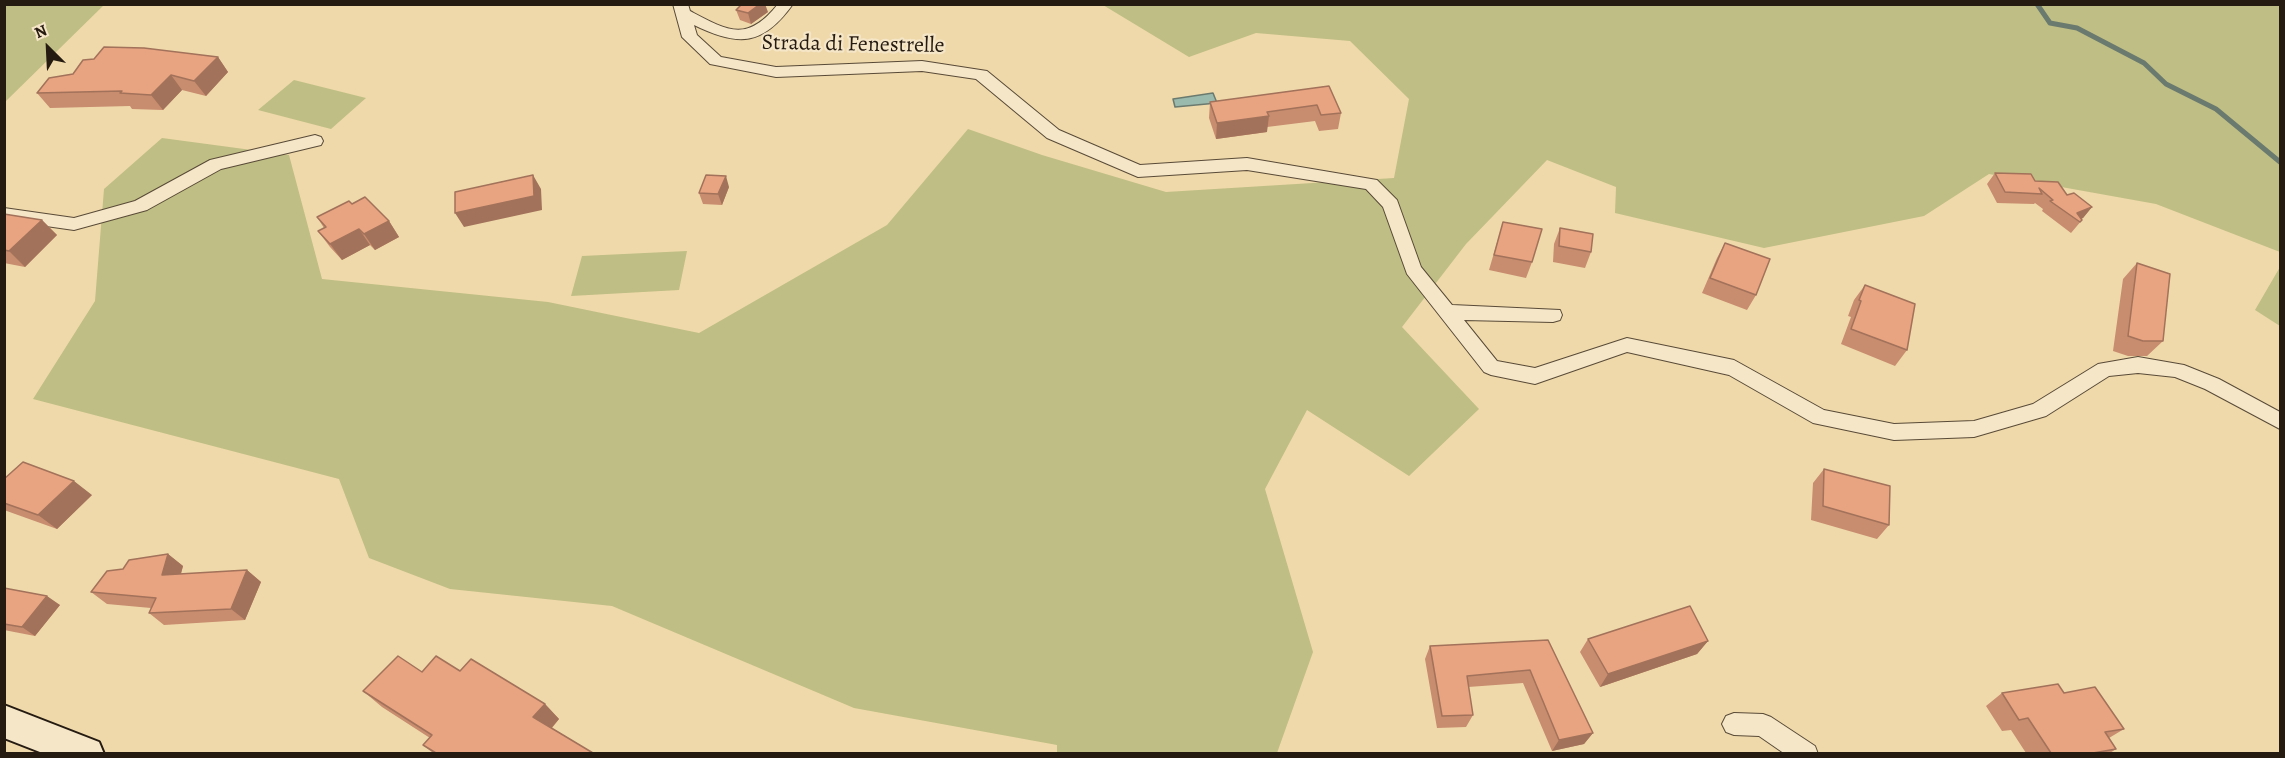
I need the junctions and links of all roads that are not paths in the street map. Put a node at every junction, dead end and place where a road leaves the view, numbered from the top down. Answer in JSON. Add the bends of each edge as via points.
{"nodes":[{"id":1,"x":786,"y":4,"type":"edge"},
{"id":2,"x":681,"y":9,"type":"edge"},
{"id":3,"x":315,"y":141,"type":"dead end"},
{"id":4,"x":4,"y":214,"type":"edge"},
{"id":5,"x":1447,"y":312,"type":"junction"},
{"id":6,"x":1552,"y":315,"type":"dead end"},
{"id":7,"x":2280,"y":421,"type":"edge"},
{"id":8,"x":4,"y":721,"type":"edge"},
{"id":9,"x":1734,"y":724,"type":"dead end"},
{"id":10,"x":87,"y":753,"type":"edge"},
{"id":11,"x":1806,"y":753,"type":"edge"}],
"edges":[{"from":1,"to":2,"type":"street","via":[[766,27],[748,33],[721,32]]},
{"from":2,"to":5,"type":"street","name":"Strada di Fenestrelle","via":[[690,37],[716,61],[776,72],[922,66],[981,75],[1053,134],[1138,171],[1247,164],[1371,184],[1391,204],[1413,269]]},
{"from":3,"to":4,"type":"street","via":[[216,164],[141,206],[74,224]]},
{"from":5,"to":6,"type":"street"},
{"from":5,"to":7,"type":"street","name":"Strada di Fenestrelle","via":[[1491,367],[1535,376],[1627,345],[1734,368],[1820,417],[1894,432],[1974,429],[2039,410],[2105,369],[2138,365],[2176,370],[2212,384]]},
{"from":8,"to":10,"type":"main road"},
{"from":9,"to":11,"type":"street","via":[[1763,725]]}]}
